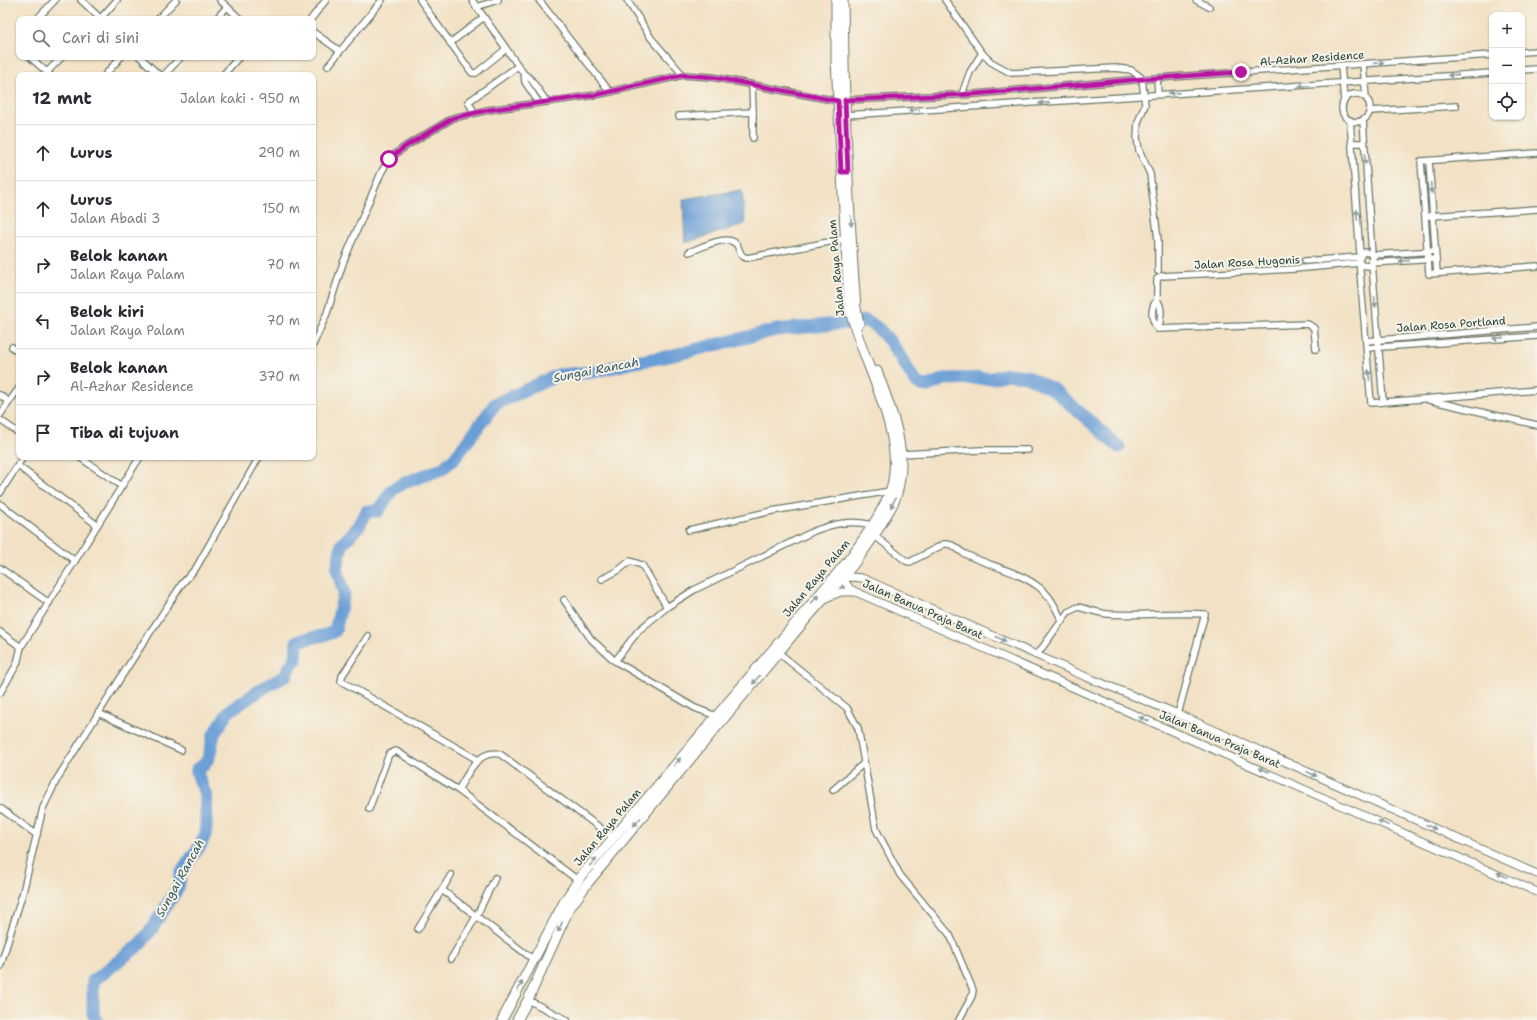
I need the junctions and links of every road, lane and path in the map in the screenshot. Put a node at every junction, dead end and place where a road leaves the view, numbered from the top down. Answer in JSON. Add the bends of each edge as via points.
{"nodes":[{"id":1,"x":55,"y":0,"type":"edge"},
{"id":2,"x":81,"y":0,"type":"edge"},
{"id":3,"x":117,"y":0,"type":"edge"},
{"id":4,"x":176,"y":0,"type":"edge"},
{"id":5,"x":220,"y":0,"type":"edge"},
{"id":6,"x":326,"y":0,"type":"edge"},
{"id":7,"x":382,"y":0,"type":"edge"},
{"id":8,"x":420,"y":0,"type":"edge"},
{"id":9,"x":472,"y":0,"type":"edge"},
{"id":10,"x":498,"y":0,"type":"edge"},
{"id":11,"x":539,"y":0,"type":"edge"},
{"id":12,"x":627,"y":0,"type":"edge"},
{"id":13,"x":836,"y":0,"type":"edge"},
{"id":14,"x":843,"y":0,"type":"edge"},
{"id":15,"x":945,"y":0,"type":"edge"},
{"id":16,"x":1196,"y":0,"type":"edge"},
{"id":17,"x":476,"y":6,"type":"junction"},
{"id":18,"x":227,"y":7,"type":"junction"},
{"id":19,"x":1209,"y":7,"type":"dead end"},
{"id":20,"x":40,"y":16,"type":"edge"},
{"id":21,"x":97,"y":16,"type":"edge"},
{"id":22,"x":103,"y":16,"type":"edge"},
{"id":23,"x":161,"y":16,"type":"edge"},
{"id":24,"x":219,"y":16,"type":"edge"},
{"id":25,"x":237,"y":16,"type":"edge"},
{"id":26,"x":313,"y":16,"type":"edge"},
{"id":27,"x":484,"y":17,"type":"junction"},
{"id":28,"x":316,"y":34,"type":"edge"},
{"id":29,"x":450,"y":43,"type":"junction"},
{"id":30,"x":506,"y":49,"type":"junction"},
{"id":31,"x":340,"y":51,"type":"junction"},
{"id":32,"x":1537,"y":51,"type":"edge"},
{"id":33,"x":1525,"y":52,"type":"edge"},
{"id":34,"x":982,"y":53,"type":"junction"},
{"id":35,"x":1489,"y":54,"type":"edge"},
{"id":36,"x":33,"y":60,"type":"edge"},
{"id":37,"x":60,"y":60,"type":"edge"},
{"id":38,"x":118,"y":60,"type":"edge"},
{"id":39,"x":143,"y":60,"type":"edge"},
{"id":40,"x":178,"y":60,"type":"edge"},
{"id":41,"x":236,"y":60,"type":"edge"},
{"id":42,"x":1363,"y":64,"type":"junction"},
{"id":43,"x":328,"y":66,"type":"dead end"},
{"id":44,"x":518,"y":66,"type":"junction"},
{"id":45,"x":1341,"y":66,"type":"junction"},
{"id":46,"x":1537,"y":69,"type":"edge"},
{"id":47,"x":1525,"y":70,"type":"edge"},
{"id":48,"x":46,"y":72,"type":"edge"},
{"id":49,"x":50,"y":72,"type":"edge"},
{"id":50,"x":108,"y":72,"type":"edge"},
{"id":51,"x":156,"y":72,"type":"edge"},
{"id":52,"x":167,"y":72,"type":"edge"},
{"id":53,"x":226,"y":72,"type":"edge"},
{"id":54,"x":1489,"y":72,"type":"edge"},
{"id":55,"x":524,"y":74,"type":"junction"},
{"id":56,"x":683,"y":75,"type":"junction"},
{"id":57,"x":1157,"y":78,"type":"junction"},
{"id":58,"x":1143,"y":79,"type":"junction"},
{"id":59,"x":1365,"y":82,"type":"junction"},
{"id":60,"x":1343,"y":84,"type":"junction"},
{"id":61,"x":752,"y":85,"type":"junction"},
{"id":62,"x":610,"y":92,"type":"junction"},
{"id":63,"x":962,"y":94,"type":"junction"},
{"id":64,"x":1158,"y":94,"type":"junction"},
{"id":65,"x":1145,"y":95,"type":"junction"},
{"id":66,"x":1366,"y":97,"type":"junction"},
{"id":67,"x":1344,"y":100,"type":"junction"},
{"id":68,"x":842,"y":101,"type":"junction"},
{"id":69,"x":547,"y":102,"type":"junction"},
{"id":70,"x":540,"y":103,"type":"junction"},
{"id":71,"x":1456,"y":106,"type":"dead end"},
{"id":72,"x":753,"y":112,"type":"junction"},
{"id":73,"x":1370,"y":112,"type":"junction"},
{"id":74,"x":475,"y":113,"type":"junction"},
{"id":75,"x":846,"y":115,"type":"junction"},
{"id":76,"x":679,"y":116,"type":"dead end"},
{"id":77,"x":1350,"y":120,"type":"junction"},
{"id":78,"x":1363,"y":120,"type":"junction"},
{"id":79,"x":753,"y":138,"type":"dead end"},
{"id":80,"x":1364,"y":143,"type":"junction"},
{"id":81,"x":1352,"y":144,"type":"junction"},
{"id":82,"x":1537,"y":153,"type":"edge"},
{"id":83,"x":1429,"y":161,"type":"junction"},
{"id":84,"x":845,"y":172,"type":"junction"},
{"id":85,"x":1537,"y":209,"type":"edge"},
{"id":86,"x":1433,"y":216,"type":"junction"},
{"id":87,"x":1425,"y":217,"type":"junction"},
{"id":88,"x":844,"y":239,"type":"junction"},
{"id":89,"x":1435,"y":251,"type":"junction"},
{"id":90,"x":689,"y":252,"type":"dead end"},
{"id":91,"x":1428,"y":252,"type":"junction"},
{"id":92,"x":1372,"y":255,"type":"junction"},
{"id":93,"x":1360,"y":256,"type":"junction"},
{"id":94,"x":1428,"y":259,"type":"junction"},
{"id":95,"x":1436,"y":259,"type":"junction"},
{"id":96,"x":1305,"y":260,"type":"dead end"},
{"id":97,"x":1372,"y":263,"type":"junction"},
{"id":98,"x":1360,"y":264,"type":"junction"},
{"id":99,"x":1537,"y":266,"type":"edge"},
{"id":100,"x":1158,"y":271,"type":"dead end"},
{"id":101,"x":1437,"y":274,"type":"junction"},
{"id":102,"x":855,"y":321,"type":"junction"},
{"id":103,"x":1537,"y":327,"type":"edge"},
{"id":104,"x":860,"y":333,"type":"junction"},
{"id":105,"x":1537,"y":336,"type":"edge"},
{"id":106,"x":316,"y":338,"type":"edge"},
{"id":107,"x":1378,"y":340,"type":"junction"},
{"id":108,"x":1366,"y":341,"type":"junction"},
{"id":109,"x":12,"y":347,"type":"dead end"},
{"id":110,"x":1378,"y":347,"type":"junction"},
{"id":111,"x":1367,"y":348,"type":"junction"},
{"id":112,"x":1316,"y":349,"type":"dead end"},
{"id":113,"x":16,"y":350,"type":"edge"},
{"id":114,"x":1537,"y":390,"type":"edge"},
{"id":115,"x":16,"y":392,"type":"edge"},
{"id":116,"x":0,"y":395,"type":"edge"},
{"id":117,"x":1423,"y":399,"type":"junction"},
{"id":118,"x":9,"y":402,"type":"junction"},
{"id":119,"x":1383,"y":402,"type":"junction"},
{"id":120,"x":0,"y":415,"type":"edge"},
{"id":121,"x":0,"y":420,"type":"edge"},
{"id":122,"x":1537,"y":425,"type":"edge"},
{"id":123,"x":16,"y":431,"type":"edge"},
{"id":124,"x":1028,"y":450,"type":"dead end"},
{"id":125,"x":902,"y":454,"type":"junction"},
{"id":126,"x":22,"y":460,"type":"edge"},
{"id":127,"x":83,"y":460,"type":"edge"},
{"id":128,"x":138,"y":460,"type":"edge"},
{"id":129,"x":256,"y":460,"type":"edge"},
{"id":130,"x":18,"y":466,"type":"junction"},
{"id":131,"x":122,"y":486,"type":"junction"},
{"id":132,"x":890,"y":491,"type":"junction"},
{"id":133,"x":0,"y":493,"type":"edge"},
{"id":134,"x":0,"y":504,"type":"edge"},
{"id":135,"x":872,"y":525,"type":"junction"},
{"id":136,"x":97,"y":526,"type":"junction"},
{"id":137,"x":689,"y":530,"type":"dead end"},
{"id":138,"x":875,"y":536,"type":"junction"},
{"id":139,"x":75,"y":561,"type":"junction"},
{"id":140,"x":851,"y":562,"type":"junction"},
{"id":141,"x":0,"y":568,"type":"edge"},
{"id":142,"x":862,"y":578,"type":"junction"},
{"id":143,"x":602,"y":579,"type":"dead end"},
{"id":144,"x":843,"y":579,"type":"junction"},
{"id":145,"x":827,"y":586,"type":"junction"},
{"id":146,"x":856,"y":592,"type":"junction"},
{"id":147,"x":827,"y":597,"type":"junction"},
{"id":148,"x":564,"y":600,"type":"dead end"},
{"id":149,"x":49,"y":603,"type":"junction"},
{"id":150,"x":667,"y":607,"type":"junction"},
{"id":151,"x":1062,"y":621,"type":"junction"},
{"id":152,"x":0,"y":632,"type":"edge"},
{"id":153,"x":368,"y":636,"type":"dead end"},
{"id":154,"x":22,"y":647,"type":"junction"},
{"id":155,"x":779,"y":652,"type":"junction"},
{"id":156,"x":1037,"y":655,"type":"junction"},
{"id":157,"x":615,"y":661,"type":"junction"},
{"id":158,"x":0,"y":692,"type":"edge"},
{"id":159,"x":98,"y":713,"type":"junction"},
{"id":160,"x":1178,"y":714,"type":"junction"},
{"id":161,"x":716,"y":716,"type":"junction"},
{"id":162,"x":181,"y":750,"type":"dead end"},
{"id":163,"x":478,"y":760,"type":"junction"},
{"id":164,"x":864,"y":763,"type":"junction"},
{"id":165,"x":458,"y":790,"type":"junction"},
{"id":166,"x":833,"y":790,"type":"dead end"},
{"id":167,"x":648,"y":804,"type":"junction"},
{"id":168,"x":0,"y":808,"type":"edge"},
{"id":169,"x":369,"y":809,"type":"dead end"},
{"id":170,"x":37,"y":835,"type":"junction"},
{"id":171,"x":614,"y":838,"type":"junction"},
{"id":172,"x":1537,"y":874,"type":"edge"},
{"id":173,"x":451,"y":875,"type":"dead end"},
{"id":174,"x":495,"y":878,"type":"dead end"},
{"id":175,"x":578,"y":880,"type":"junction"},
{"id":176,"x":442,"y":890,"type":"junction"},
{"id":177,"x":1537,"y":892,"type":"edge"},
{"id":178,"x":477,"y":915,"type":"junction"},
{"id":179,"x":418,"y":929,"type":"dead end"},
{"id":180,"x":451,"y":959,"type":"dead end"},
{"id":181,"x":534,"y":960,"type":"junction"},
{"id":182,"x":0,"y":967,"type":"edge"},
{"id":183,"x":528,"y":1000,"type":"junction"},
{"id":184,"x":502,"y":1020,"type":"edge"},
{"id":185,"x":517,"y":1020,"type":"edge"},
{"id":186,"x":567,"y":1020,"type":"edge"},
{"id":187,"x":959,"y":1020,"type":"edge"}],
"edges":[{"from":1,"to":20,"type":"street"},
{"from":2,"to":21,"type":"street"},
{"from":3,"to":22,"type":"street"},
{"from":4,"to":23,"type":"street"},
{"from":5,"to":18,"type":"street"},
{"from":6,"to":26,"type":"street"},
{"from":7,"to":31,"type":"street"},
{"from":8,"to":29,"type":"street"},
{"from":9,"to":17,"type":"street"},
{"from":10,"to":17,"type":"street"},
{"from":11,"to":62,"type":"street"},
{"from":12,"to":56,"type":"street","via":[[651,38]]},
{"from":13,"to":68,"type":"main road","name":"Jalan Raya Palam"},
{"from":14,"to":68,"type":"main road","name":"Jalan Raya Palam"},
{"from":15,"to":34,"type":"street"},
{"from":16,"to":19,"type":"street"},
{"from":17,"to":27,"type":"street"},
{"from":18,"to":24,"type":"street"},
{"from":18,"to":25,"type":"street"},
{"from":27,"to":29,"type":"street"},
{"from":27,"to":30,"type":"street"},
{"from":28,"to":31,"type":"street"},
{"from":29,"to":30,"type":"street","via":[[472,73],[476,73]]},
{"from":30,"to":44,"type":"street"},
{"from":31,"to":43,"type":"street"},
{"from":32,"to":33,"type":"street"},
{"from":34,"to":58,"type":"street","via":[[991,62],[1011,73],[1124,68]]},
{"from":34,"to":63,"type":"street","via":[[970,72]]},
{"from":42,"to":35,"type":"street","name":"Al-Azhar Residence","one_way":true},
{"from":36,"to":48,"type":"street"},
{"from":37,"to":49,"type":"street"},
{"from":38,"to":50,"type":"street"},
{"from":39,"to":51,"type":"street"},
{"from":40,"to":52,"type":"street"},
{"from":41,"to":53,"type":"street"},
{"from":42,"to":45,"type":"street","name":"Al-Azhar Residence"},
{"from":42,"to":59,"type":"street"},
{"from":44,"to":55,"type":"street"},
{"from":44,"to":74,"type":"street","via":[[468,102]]},
{"from":45,"to":57,"type":"street","name":"Al-Azhar Residence"},
{"from":45,"to":60,"type":"street"},
{"from":46,"to":47,"type":"street"},
{"from":54,"to":59,"type":"street","one_way":true},
{"from":55,"to":69,"type":"street","via":[[530,78]]},
{"from":55,"to":70,"type":"street","via":[[525,82]]},
{"from":56,"to":61,"type":"street","name":"Al-Azhar Residence"},
{"from":56,"to":62,"type":"street","name":"Al-Azhar Residence"},
{"from":57,"to":58,"type":"street","name":"Al-Azhar Residence"},
{"from":57,"to":64,"type":"street"},
{"from":58,"to":63,"type":"street","name":"Al-Azhar Residence"},
{"from":58,"to":65,"type":"street"},
{"from":59,"to":60,"type":"street"},
{"from":59,"to":66,"type":"street"},
{"from":60,"to":64,"type":"street","one_way":true},
{"from":60,"to":67,"type":"street"},
{"from":61,"to":68,"type":"street","name":"Al-Azhar Residence"},
{"from":61,"to":72,"type":"street"},
{"from":62,"to":69,"type":"street","name":"Al-Azhar Residence"},
{"from":63,"to":68,"type":"street","name":"Al-Azhar Residence"},
{"from":64,"to":65,"type":"street"},
{"from":65,"to":75,"type":"street","one_way":true},
{"from":65,"to":100,"type":"street","via":[[1137,138],[1139,150],[1150,174],[1158,240]]},
{"from":66,"to":67,"type":"street","via":[[1355,94]]},
{"from":66,"to":73,"type":"street","via":[[1370,104]]},
{"from":67,"to":77,"type":"street","via":[[1343,113]]},
{"from":68,"to":75,"type":"main road","name":"Jalan Raya Palam"},
{"from":68,"to":84,"type":"main road","name":"Jalan Raya Palam"},
{"from":69,"to":70,"type":"street","name":"Al-Azhar Residence"},
{"from":70,"to":74,"type":"street","name":"Al-Azhar Residence"},
{"from":71,"to":73,"type":"street"},
{"from":72,"to":76,"type":"street"},
{"from":72,"to":79,"type":"street"},
{"from":73,"to":78,"type":"street"},
{"from":74,"to":106,"type":"street","name":"Al-Azhar Residence","via":[[453,118],[389,159],[343,263]]},
{"from":75,"to":84,"type":"main road","name":"Jalan Raya Palam"},
{"from":77,"to":78,"type":"street"},
{"from":77,"to":81,"type":"street"},
{"from":78,"to":80,"type":"street"},
{"from":80,"to":81,"type":"street"},
{"from":80,"to":92,"type":"street","one_way":true},
{"from":93,"to":81,"type":"street","one_way":true},
{"from":82,"to":83,"type":"street"},
{"from":83,"to":86,"type":"street","one_way":true},
{"from":83,"to":87,"type":"street","via":[[1421,161]]},
{"from":84,"to":88,"type":"main road","name":"Jalan Raya Palam"},
{"from":84,"to":102,"type":"main road","name":"Jalan Raya Palam","one_way":true},
{"from":85,"to":86,"type":"street"},
{"from":86,"to":87,"type":"street"},
{"from":86,"to":89,"type":"street"},
{"from":87,"to":91,"type":"street"},
{"from":88,"to":90,"type":"street","via":[[747,258],[742,256],[734,242],[728,239]]},
{"from":88,"to":102,"type":"main road","name":"Jalan Raya Palam","via":[[849,305]]},
{"from":89,"to":91,"type":"street"},
{"from":89,"to":95,"type":"street"},
{"from":91,"to":92,"type":"street"},
{"from":91,"to":94,"type":"street"},
{"from":92,"to":93,"type":"street","via":[[1366,252]]},
{"from":92,"to":97,"type":"street"},
{"from":93,"to":96,"type":"street","name":"Jalan Rosa Hugonis"},
{"from":93,"to":98,"type":"street"},
{"from":94,"to":95,"type":"street"},
{"from":94,"to":97,"type":"street","one_way":true},
{"from":94,"to":101,"type":"street","via":[[1429,274]]},
{"from":95,"to":101,"type":"street"},
{"from":97,"to":98,"type":"street","via":[[1369,266]]},
{"from":97,"to":107,"type":"street","one_way":true},
{"from":98,"to":108,"type":"street"},
{"from":98,"to":112,"type":"street","name":"Jalan Rosa Hugonis","via":[[1161,276],[1157,279],[1157,300],[1153,304],[1152,318],[1158,329],[1308,324],[1314,328]]},
{"from":99,"to":101,"type":"street"},
{"from":102,"to":104,"type":"main road","name":"Jalan Raya Palam"},
{"from":103,"to":107,"type":"street","name":"Jalan Rosa Portland"},
{"from":104,"to":125,"type":"main road","name":"Jalan Raya Palam","via":[[895,419]]},
{"from":104,"to":132,"type":"main road","name":"Jalan Raya Palam","via":[[892,437],[894,471]]},
{"from":105,"to":110,"type":"street","name":"Jalan Rosa Portland","one_way":true},
{"from":107,"to":108,"type":"street","name":"Jalan Rosa Portland"},
{"from":107,"to":110,"type":"street"},
{"from":108,"to":111,"type":"street"},
{"from":109,"to":113,"type":"street"},
{"from":110,"to":111,"type":"street","name":"Jalan Rosa Portland"},
{"from":110,"to":119,"type":"street"},
{"from":119,"to":111,"type":"street","one_way":true,"via":[[1371,403]]},
{"from":114,"to":117,"type":"street"},
{"from":115,"to":118,"type":"street"},
{"from":116,"to":118,"type":"street"},
{"from":117,"to":119,"type":"street"},
{"from":117,"to":122,"type":"street"},
{"from":118,"to":120,"type":"street"},
{"from":121,"to":123,"type":"street"},
{"from":124,"to":125,"type":"street"},
{"from":125,"to":138,"type":"main road","name":"Jalan Raya Palam","one_way":true,"via":[[897,495]]},
{"from":126,"to":130,"type":"street"},
{"from":127,"to":131,"type":"street"},
{"from":128,"to":131,"type":"street"},
{"from":129,"to":159,"type":"street","via":[[196,568],[182,584]]},
{"from":130,"to":133,"type":"street"},
{"from":130,"to":136,"type":"street"},
{"from":131,"to":136,"type":"street"},
{"from":132,"to":135,"type":"main road","name":"Jalan Raya Palam"},
{"from":132,"to":137,"type":"street","via":[[772,511]]},
{"from":134,"to":139,"type":"street"},
{"from":135,"to":140,"type":"main road","name":"Jalan Raya Palam"},
{"from":135,"to":150,"type":"street","via":[[845,522],[814,531],[694,590]]},
{"from":136,"to":139,"type":"street"},
{"from":138,"to":140,"type":"main road","name":"Jalan Raya Palam"},
{"from":138,"to":151,"type":"street","via":[[910,562],[950,543],[963,553],[1041,588],[1051,599]]},
{"from":139,"to":149,"type":"street"},
{"from":140,"to":142,"type":"street","via":[[856,574]]},
{"from":140,"to":144,"type":"main road","name":"Jalan Raya Palam"},
{"from":140,"to":145,"type":"main road","name":"Jalan Raya Palam"},
{"from":141,"to":149,"type":"street"},
{"from":142,"to":144,"type":"street","name":"Jalan Banua Praja Barat"},
{"from":142,"to":156,"type":"street","name":"Jalan Banua Praja Barat","one_way":true},
{"from":143,"to":150,"type":"street","via":[[630,561],[637,563],[646,571]]},
{"from":144,"to":145,"type":"street"},
{"from":144,"to":146,"type":"street","name":"Jalan Banua Praja Barat","via":[[850,589]]},
{"from":144,"to":147,"type":"main road","name":"Jalan Raya Palam"},
{"from":161,"to":145,"type":"main road","name":"Jalan Raya Palam","one_way":true},
{"from":146,"to":147,"type":"street","via":[[841,592]]},
{"from":177,"to":146,"type":"street","name":"Jalan Banua Praja Barat","one_way":true},
{"from":147,"to":155,"type":"main road","name":"Jalan Raya Palam"},
{"from":148,"to":157,"type":"street","via":[[591,639]]},
{"from":149,"to":154,"type":"street"},
{"from":150,"to":157,"type":"street","via":[[639,630]]},
{"from":151,"to":156,"type":"street"},
{"from":151,"to":160,"type":"street","via":[[1068,612],[1078,607],[1106,614],[1205,614]]},
{"from":152,"to":154,"type":"street"},
{"from":153,"to":163,"type":"street","via":[[341,680]]},
{"from":154,"to":158,"type":"street","via":[[17,664]]},
{"from":155,"to":164,"type":"street","via":[[847,708],[858,728]]},
{"from":155,"to":167,"type":"main road","name":"Jalan Raya Palam","one_way":true},
{"from":156,"to":160,"type":"street","name":"Jalan Banua Praja Barat"},
{"from":157,"to":161,"type":"street","via":[[695,708]]},
{"from":159,"to":162,"type":"street"},
{"from":159,"to":170,"type":"street","via":[[57,779],[43,808]]},
{"from":160,"to":172,"type":"street","name":"Jalan Banua Praja Barat","one_way":true},
{"from":167,"to":161,"type":"main road","name":"Jalan Raya Palam","one_way":true},
{"from":163,"to":165,"type":"street"},
{"from":163,"to":171,"type":"street","via":[[483,755],[492,753],[506,758]]},
{"from":164,"to":166,"type":"street"},
{"from":164,"to":187,"type":"street","via":[[876,829],[900,874],[950,934],[973,990]]},
{"from":165,"to":169,"type":"street","via":[[396,751],[388,754]]},
{"from":165,"to":175,"type":"street"},
{"from":167,"to":171,"type":"main road","name":"Jalan Raya Palam"},
{"from":167,"to":183,"type":"main road","name":"Jalan Raya Palam","one_way":true,"via":[[569,909]]},
{"from":168,"to":170,"type":"street"},
{"from":170,"to":182,"type":"street"},
{"from":175,"to":171,"type":"main road","name":"Jalan Raya Palam","one_way":true},
{"from":173,"to":176,"type":"street"},
{"from":174,"to":178,"type":"street"},
{"from":175,"to":181,"type":"main road","name":"Jalan Raya Palam"},
{"from":176,"to":178,"type":"street"},
{"from":176,"to":179,"type":"street"},
{"from":178,"to":180,"type":"street"},
{"from":178,"to":181,"type":"street"},
{"from":184,"to":181,"type":"main road","name":"Jalan Raya Palam","one_way":true},
{"from":183,"to":185,"type":"main road","name":"Jalan Raya Palam"},
{"from":183,"to":186,"type":"street"}]}
